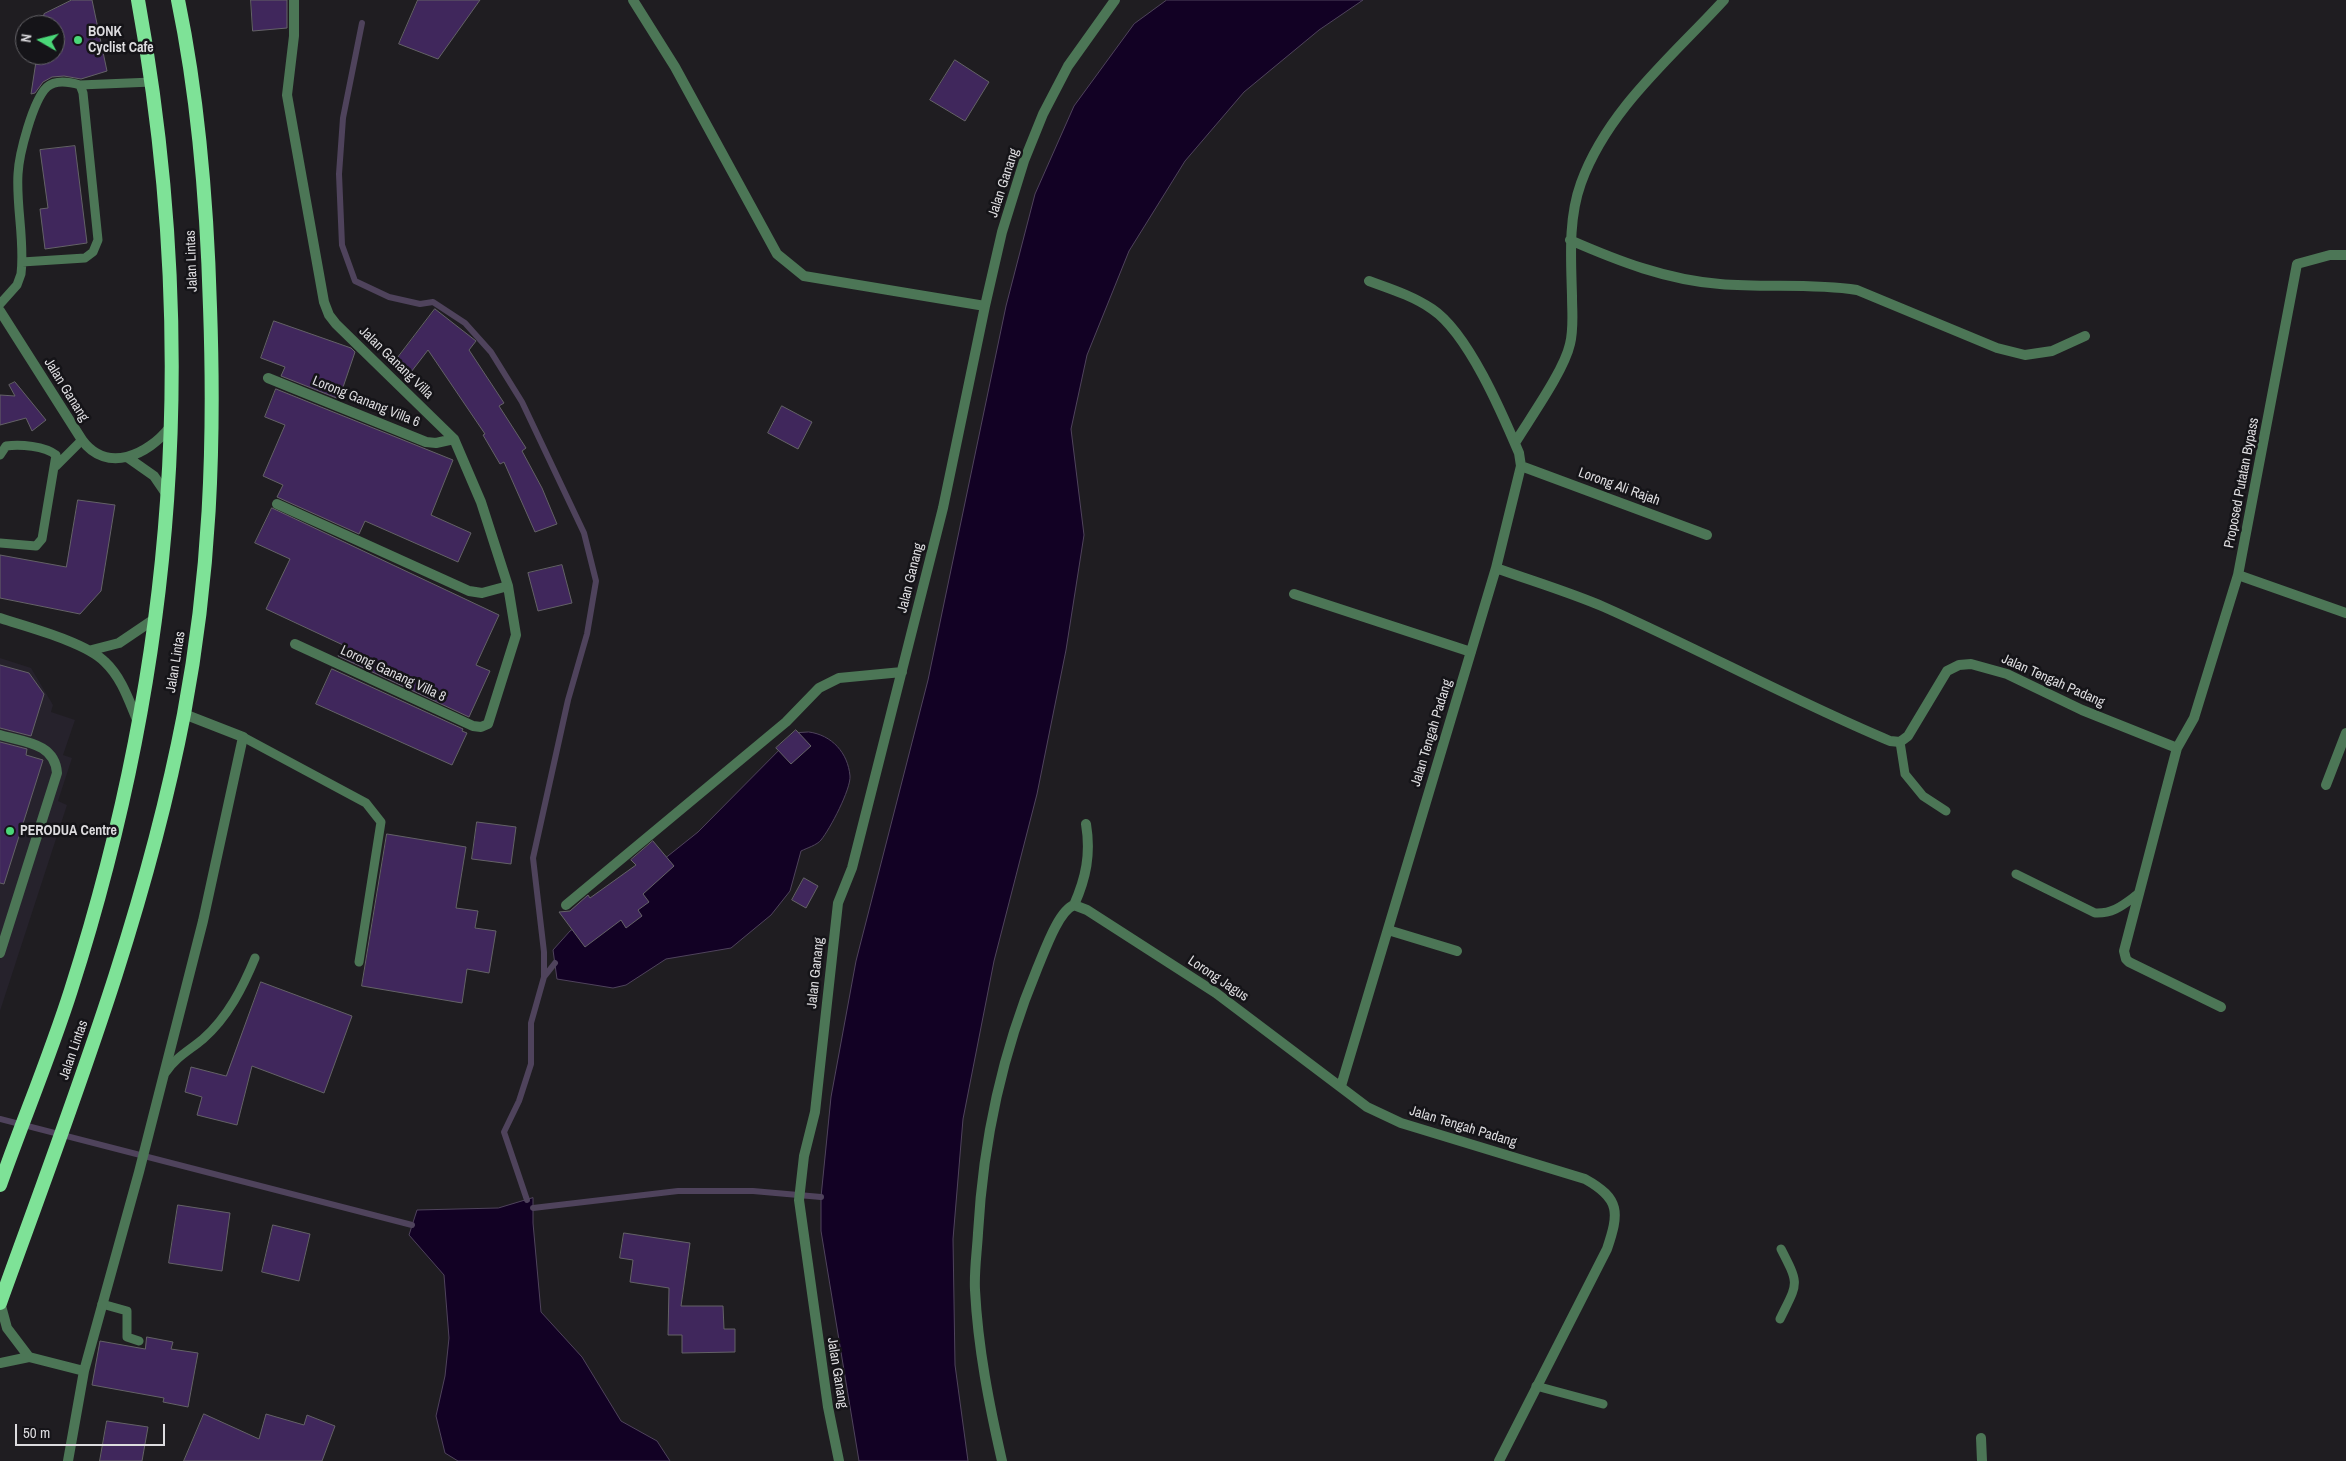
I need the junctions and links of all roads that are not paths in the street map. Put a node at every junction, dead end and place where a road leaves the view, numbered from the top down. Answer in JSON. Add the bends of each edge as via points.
{"nodes":[{"id":1,"x":138,"y":0,"type":"edge"},
{"id":2,"x":178,"y":0,"type":"edge"},
{"id":3,"x":294,"y":0,"type":"edge"},
{"id":4,"x":633,"y":0,"type":"edge"},
{"id":5,"x":1115,"y":0,"type":"edge"},
{"id":6,"x":1724,"y":0,"type":"edge"},
{"id":7,"x":152,"y":82,"type":"junction"},
{"id":8,"x":80,"y":85,"type":"junction"},
{"id":9,"x":1570,"y":240,"type":"junction"},
{"id":10,"x":2346,"y":255,"type":"edge"},
{"id":11,"x":22,"y":262,"type":"junction"},
{"id":12,"x":1369,"y":281,"type":"dead end"},
{"id":13,"x":0,"y":304,"type":"edge"},
{"id":14,"x":985,"y":306,"type":"junction"},
{"id":15,"x":0,"y":311,"type":"edge"},
{"id":16,"x":2085,"y":336,"type":"dead end"},
{"id":17,"x":268,"y":378,"type":"dead end"},
{"id":18,"x":172,"y":424,"type":"junction"},
{"id":19,"x":82,"y":440,"type":"junction"},
{"id":20,"x":454,"y":440,"type":"junction"},
{"id":21,"x":1514,"y":443,"type":"junction"},
{"id":22,"x":0,"y":455,"type":"edge"},
{"id":23,"x":127,"y":457,"type":"junction"},
{"id":24,"x":56,"y":466,"type":"junction"},
{"id":25,"x":1521,"y":466,"type":"junction"},
{"id":26,"x":168,"y":497,"type":"junction"},
{"id":27,"x":276,"y":504,"type":"dead end"},
{"id":28,"x":1707,"y":535,"type":"dead end"},
{"id":29,"x":0,"y":543,"type":"edge"},
{"id":30,"x":1496,"y":568,"type":"junction"},
{"id":31,"x":2238,"y":575,"type":"junction"},
{"id":32,"x":508,"y":586,"type":"junction"},
{"id":33,"x":1294,"y":594,"type":"dead end"},
{"id":34,"x":2346,"y":613,"type":"edge"},
{"id":35,"x":0,"y":618,"type":"edge"},
{"id":36,"x":156,"y":618,"type":"junction"},
{"id":37,"x":295,"y":644,"type":"dead end"},
{"id":38,"x":92,"y":650,"type":"junction"},
{"id":39,"x":1471,"y":652,"type":"junction"},
{"id":40,"x":902,"y":672,"type":"junction"},
{"id":41,"x":184,"y":714,"type":"junction"},
{"id":42,"x":139,"y":724,"type":"junction"},
{"id":43,"x":481,"y":727,"type":"joint"},
{"id":44,"x":2346,"y":733,"type":"edge"},
{"id":45,"x":0,"y":735,"type":"edge"},
{"id":46,"x":243,"y":737,"type":"junction"},
{"id":47,"x":1900,"y":742,"type":"junction"},
{"id":48,"x":2177,"y":748,"type":"junction"},
{"id":49,"x":2326,"y":785,"type":"dead end"},
{"id":50,"x":1946,"y":811,"type":"dead end"},
{"id":51,"x":1086,"y":824,"type":"dead end"},
{"id":52,"x":2016,"y":874,"type":"dead end"},
{"id":53,"x":2138,"y":894,"type":"junction"},
{"id":54,"x":566,"y":905,"type":"dead end"},
{"id":55,"x":1074,"y":906,"type":"junction"},
{"id":56,"x":1388,"y":930,"type":"junction"},
{"id":57,"x":1457,"y":951,"type":"dead end"},
{"id":58,"x":0,"y":953,"type":"edge"},
{"id":59,"x":256,"y":958,"type":"dead end"},
{"id":60,"x":359,"y":962,"type":"dead end"},
{"id":61,"x":2221,"y":1007,"type":"dead end"},
{"id":62,"x":163,"y":1076,"type":"junction"},
{"id":63,"x":1341,"y":1086,"type":"junction"},
{"id":64,"x":0,"y":1185,"type":"edge"},
{"id":65,"x":1781,"y":1249,"type":"dead end"},
{"id":66,"x":0,"y":1302,"type":"edge"},
{"id":67,"x":102,"y":1304,"type":"junction"},
{"id":68,"x":1780,"y":1319,"type":"dead end"},
{"id":69,"x":140,"y":1341,"type":"dead end"},
{"id":70,"x":29,"y":1357,"type":"junction"},
{"id":71,"x":0,"y":1363,"type":"edge"},
{"id":72,"x":84,"y":1371,"type":"junction"},
{"id":73,"x":1536,"y":1386,"type":"junction"},
{"id":74,"x":1603,"y":1404,"type":"dead end"},
{"id":75,"x":1981,"y":1438,"type":"dead end"},
{"id":76,"x":68,"y":1461,"type":"edge"},
{"id":77,"x":839,"y":1461,"type":"edge"},
{"id":78,"x":1002,"y":1461,"type":"edge"},
{"id":79,"x":1499,"y":1461,"type":"edge"},
{"id":80,"x":1982,"y":1461,"type":"edge"}],
"edges":[{"from":1,"to":7,"type":"highway","name":"Jalan Lintas"},
{"from":2,"to":41,"type":"highway","name":"Jalan Lintas","via":[[195,102],[207,207],[213,403],[210,524],[203,598]]},
{"from":3,"to":20,"type":"street","name":"Jalan Ganang Villa","via":[[294,36],[287,95],[326,308],[336,324]]},
{"from":4,"to":14,"type":"street","via":[[675,68],[777,254],[804,276]]},
{"from":5,"to":14,"type":"street","name":"Jalan Ganang","via":[[1068,66],[1024,161],[1002,232]]},
{"from":6,"to":9,"type":"street","via":[[1625,107],[1593,153],[1580,185]]},
{"from":7,"to":8,"type":"lane"},
{"from":7,"to":18,"type":"highway","name":"Jalan Lintas","via":[[166,210]]},
{"from":8,"to":11,"type":"lane","via":[[56,82],[47,87],[30,123],[18,173]]},
{"from":8,"to":11,"type":"lane","via":[[98,240],[93,252],[85,258]]},
{"from":9,"to":16,"type":"street","via":[[1629,264],[1686,279],[1720,284],[1857,290],[1996,348],[2025,355],[2052,352]]},
{"from":9,"to":21,"type":"street","via":[[1573,326],[1570,346]]},
{"from":10,"to":31,"type":"street","name":"Proposed Putatan Bypass","via":[[2297,264]]},
{"from":11,"to":13,"type":"lane","via":[[17,285]]},
{"from":12,"to":21,"type":"street","via":[[1414,298],[1450,325],[1482,375]]},
{"from":14,"to":40,"type":"street","name":"Jalan Ganang","via":[[943,508]]},
{"from":15,"to":19,"type":"street","name":"Jalan Ganang"},
{"from":17,"to":20,"type":"street","name":"Lorong Ganang Villa 6","via":[[426,442]]},
{"from":18,"to":23,"type":"street","name":"Jalan Ganang","via":[[156,442]]},
{"from":18,"to":26,"type":"highway","name":"Jalan Lintas"},
{"from":19,"to":23,"type":"street","name":"Jalan Ganang","via":[[94,454]]},
{"from":19,"to":24,"type":"lane"},
{"from":20,"to":32,"type":"street","name":"Jalan Ganang Villa","via":[[481,502]]},
{"from":21,"to":25,"type":"street"},
{"from":22,"to":24,"type":"lane","via":[[6,446],[13,445],[50,451],[56,456]]},
{"from":23,"to":26,"type":"street","via":[[154,476]]},
{"from":24,"to":29,"type":"lane","via":[[42,539],[36,546]]},
{"from":25,"to":28,"type":"street","name":"Lorong Ali Rajah"},
{"from":25,"to":30,"type":"street","name":"Jalan Tengah Padang"},
{"from":26,"to":36,"type":"highway","name":"Jalan Lintas"},
{"from":27,"to":32,"type":"street","via":[[469,590],[482,593]]},
{"from":30,"to":39,"type":"street","name":"Jalan Tengah Padang"},
{"from":30,"to":47,"type":"street","via":[[1602,606],[1795,700],[1890,741]]},
{"from":31,"to":34,"type":"street"},
{"from":31,"to":48,"type":"street","name":"Proposed Putatan Bypass","via":[[2194,718]]},
{"from":32,"to":43,"type":"street","name":"Jalan Ganang Villa","via":[[516,635],[488,724]]},
{"from":33,"to":39,"type":"street"},
{"from":35,"to":38,"type":"street"},
{"from":36,"to":38,"type":"street","via":[[119,642]]},
{"from":36,"to":42,"type":"highway","name":"Jalan Lintas"},
{"from":37,"to":43,"type":"street","name":"Lorong Ganang Villa 8"},
{"from":38,"to":42,"type":"street","via":[[115,674]]},
{"from":39,"to":56,"type":"street","name":"Jalan Tengah Padang"},
{"from":40,"to":54,"type":"street","via":[[839,678],[819,688],[786,722]]},
{"from":40,"to":77,"type":"street","name":"Jalan Ganang","via":[[852,868],[838,903],[815,1112],[800,1185],[799,1200],[828,1407]]},
{"from":41,"to":46,"type":"street"},
{"from":41,"to":66,"type":"highway","name":"Jalan Lintas","via":[[145,879],[108,1001]]},
{"from":42,"to":64,"type":"highway","name":"Jalan Lintas","via":[[106,862],[70,991]]},
{"from":44,"to":49,"type":"street"},
{"from":45,"to":58,"type":"street","via":[[41,747],[52,755],[57,773]]},
{"from":46,"to":60,"type":"lane","via":[[366,803],[381,822]]},
{"from":46,"to":62,"type":"street","via":[[203,921]]},
{"from":47,"to":48,"type":"street","name":"Jalan Tengah Padang","via":[[1917,724],[1947,672],[1959,665],[1971,664],[2008,674],[2082,710]]},
{"from":47,"to":50,"type":"lane","via":[[1906,774],[1923,796]]},
{"from":48,"to":53,"type":"street","name":"Proposed Putatan Bypass"},
{"from":51,"to":55,"type":"street","via":[[1088,864]]},
{"from":52,"to":53,"type":"lane","via":[[2095,913],[2112,912]]},
{"from":53,"to":61,"type":"street","name":"Proposed Putatan Bypass","via":[[2124,951],[2126,959]]},
{"from":55,"to":63,"type":"street","name":"Lorong Jagus","via":[[1087,910],[1216,993]]},
{"from":55,"to":78,"type":"street","via":[[1068,907],[1062,915],[1021,1011],[1007,1055],[986,1154],[975,1287],[988,1400]]},
{"from":56,"to":57,"type":"street"},
{"from":56,"to":63,"type":"street","name":"Jalan Tengah Padang"},
{"from":59,"to":62,"type":"lane","via":[[233,1004],[203,1039],[172,1062]]},
{"from":62,"to":67,"type":"street"},
{"from":63,"to":73,"type":"street","name":"Jalan Tengah Padang","via":[[1367,1107],[1401,1123],[1585,1179],[1602,1188],[1610,1197],[1616,1216],[1607,1249]]},
{"from":65,"to":68,"type":"lane","via":[[1796,1287]]},
{"from":66,"to":70,"type":"street","via":[[7,1328]]},
{"from":67,"to":69,"type":"lane","via":[[127,1311],[127,1337]]},
{"from":67,"to":72,"type":"street"},
{"from":70,"to":71,"type":"street"},
{"from":70,"to":72,"type":"street"},
{"from":72,"to":76,"type":"street"},
{"from":73,"to":74,"type":"lane"},
{"from":73,"to":79,"type":"street","name":"Jalan Tengah Padang"},
{"from":75,"to":80,"type":"street"}]}
